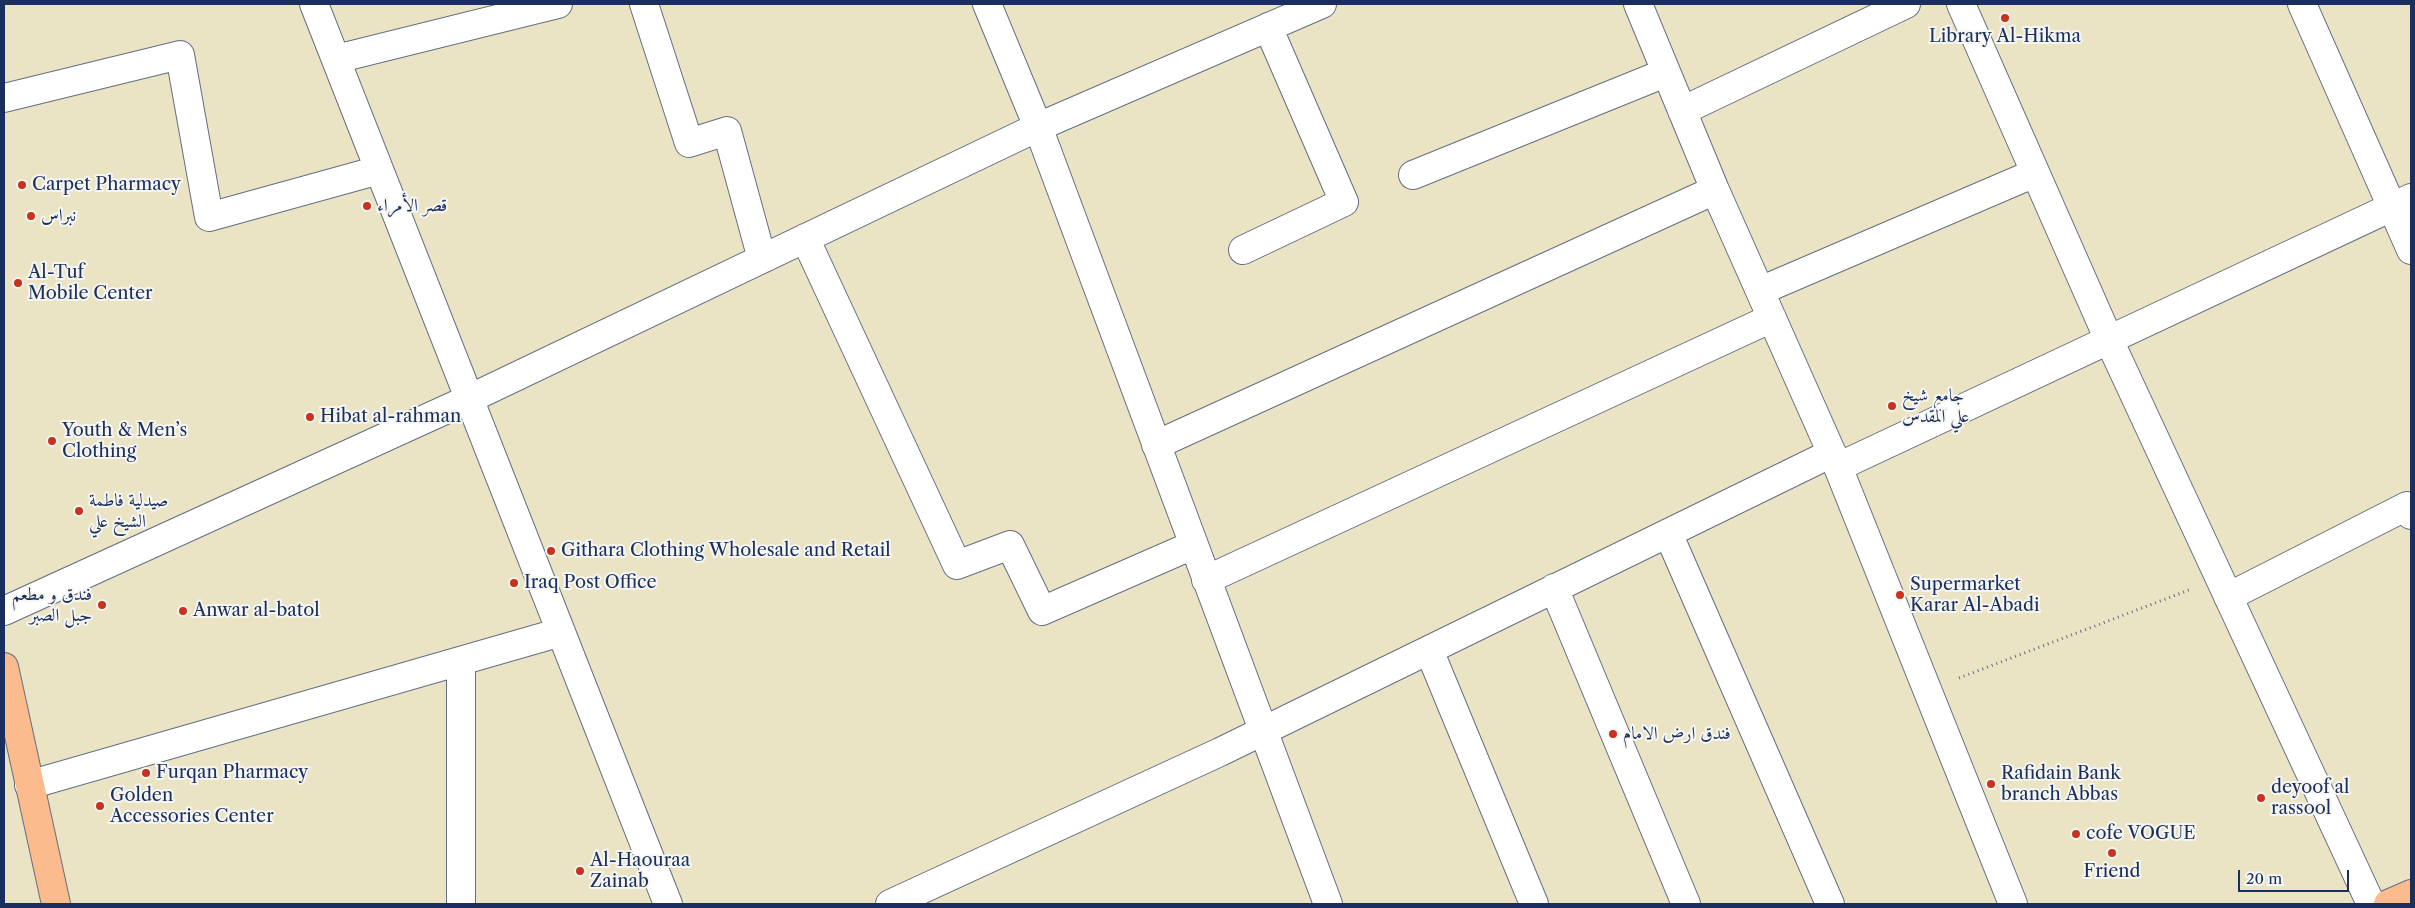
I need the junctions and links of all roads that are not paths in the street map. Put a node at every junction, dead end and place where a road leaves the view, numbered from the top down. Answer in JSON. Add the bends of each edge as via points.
{"nodes":[{"id":1,"x":314,"y":4,"type":"edge"},
{"id":2,"x":558,"y":4,"type":"edge"},
{"id":3,"x":644,"y":4,"type":"edge"},
{"id":4,"x":987,"y":4,"type":"edge"},
{"id":5,"x":1322,"y":4,"type":"edge"},
{"id":6,"x":1638,"y":4,"type":"edge"},
{"id":7,"x":1906,"y":4,"type":"edge"},
{"id":8,"x":1961,"y":4,"type":"edge"},
{"id":9,"x":2302,"y":4,"type":"edge"},
{"id":10,"x":1268,"y":27,"type":"junction"},
{"id":11,"x":336,"y":59,"type":"junction"},
{"id":12,"x":1665,"y":73,"type":"junction"},
{"id":13,"x":4,"y":98,"type":"edge"},
{"id":14,"x":1682,"y":111,"type":"junction"},
{"id":15,"x":1038,"y":127,"type":"junction"},
{"id":16,"x":380,"y":170,"type":"junction"},
{"id":17,"x":2035,"y":173,"type":"junction"},
{"id":18,"x":1413,"y":175,"type":"dead end"},
{"id":19,"x":1715,"y":190,"type":"junction"},
{"id":20,"x":2402,"y":202,"type":"edge"},
{"id":21,"x":806,"y":238,"type":"junction"},
{"id":22,"x":1243,"y":250,"type":"dead end"},
{"id":23,"x":2411,"y":250,"type":"edge"},
{"id":24,"x":762,"y":259,"type":"junction"},
{"id":25,"x":1760,"y":291,"type":"junction"},
{"id":26,"x":1772,"y":318,"type":"junction"},
{"id":27,"x":2109,"y":340,"type":"junction"},
{"id":28,"x":469,"y":399,"type":"junction"},
{"id":29,"x":1156,"y":445,"type":"junction"},
{"id":30,"x":1835,"y":460,"type":"junction"},
{"id":31,"x":2411,"y":514,"type":"edge"},
{"id":32,"x":1668,"y":532,"type":"junction"},
{"id":33,"x":1193,"y":545,"type":"junction"},
{"id":34,"x":1206,"y":580,"type":"junction"},
{"id":35,"x":1554,"y":588,"type":"junction"},
{"id":36,"x":2224,"y":588,"type":"junction"},
{"id":37,"x":4,"y":611,"type":"edge"},
{"id":38,"x":561,"y":632,"type":"junction"},
{"id":39,"x":1429,"y":650,"type":"junction"},
{"id":40,"x":461,"y":661,"type":"junction"},
{"id":41,"x":4,"y":667,"type":"edge"},
{"id":42,"x":1263,"y":731,"type":"junction"},
{"id":43,"x":29,"y":785,"type":"junction"},
{"id":44,"x":2411,"y":894,"type":"edge"},
{"id":45,"x":56,"y":904,"type":"edge"},
{"id":46,"x":461,"y":904,"type":"edge"},
{"id":47,"x":668,"y":904,"type":"edge"},
{"id":48,"x":890,"y":904,"type":"edge"},
{"id":49,"x":1328,"y":904,"type":"edge"},
{"id":50,"x":1534,"y":904,"type":"edge"},
{"id":51,"x":1686,"y":904,"type":"edge"},
{"id":52,"x":1830,"y":904,"type":"edge"},
{"id":53,"x":2013,"y":904,"type":"edge"},
{"id":54,"x":2371,"y":904,"type":"edge"},
{"id":55,"x":2388,"y":904,"type":"edge"}],
"edges":[{"from":1,"to":11,"type":"street"},
{"from":2,"to":11,"type":"street"},
{"from":3,"to":24,"type":"street","via":[[689,143],[727,130]]},
{"from":4,"to":15,"type":"street"},
{"from":5,"to":10,"type":"street"},
{"from":6,"to":12,"type":"street"},
{"from":7,"to":14,"type":"street"},
{"from":8,"to":17,"type":"street"},
{"from":9,"to":20,"type":"street"},
{"from":10,"to":15,"type":"street"},
{"from":10,"to":22,"type":"street","via":[[1344,202]]},
{"from":11,"to":16,"type":"street"},
{"from":12,"to":14,"type":"street"},
{"from":12,"to":18,"type":"street"},
{"from":13,"to":16,"type":"street","via":[[180,55],[209,217]]},
{"from":14,"to":19,"type":"street"},
{"from":15,"to":21,"type":"street"},
{"from":15,"to":29,"type":"street"},
{"from":16,"to":28,"type":"street"},
{"from":17,"to":25,"type":"street"},
{"from":17,"to":27,"type":"street"},
{"from":19,"to":25,"type":"street"},
{"from":19,"to":29,"type":"street"},
{"from":20,"to":23,"type":"street"},
{"from":20,"to":27,"type":"street"},
{"from":21,"to":24,"type":"street"},
{"from":21,"to":33,"type":"street","via":[[957,565],[1010,545],[1042,611]]},
{"from":24,"to":28,"type":"street"},
{"from":25,"to":26,"type":"street"},
{"from":26,"to":30,"type":"street"},
{"from":26,"to":34,"type":"street"},
{"from":27,"to":30,"type":"street"},
{"from":27,"to":36,"type":"street"},
{"from":28,"to":37,"type":"street"},
{"from":28,"to":38,"type":"street"},
{"from":29,"to":33,"type":"street"},
{"from":30,"to":32,"type":"street"},
{"from":30,"to":53,"type":"street"},
{"from":31,"to":36,"type":"street","via":[[2407,506]]},
{"from":32,"to":35,"type":"street"},
{"from":32,"to":52,"type":"street"},
{"from":33,"to":34,"type":"street"},
{"from":34,"to":42,"type":"street"},
{"from":35,"to":39,"type":"street"},
{"from":35,"to":51,"type":"street"},
{"from":36,"to":54,"type":"street"},
{"from":38,"to":40,"type":"street"},
{"from":38,"to":47,"type":"street"},
{"from":39,"to":42,"type":"street"},
{"from":39,"to":50,"type":"street"},
{"from":40,"to":43,"type":"street"},
{"from":40,"to":46,"type":"street"},
{"from":41,"to":43,"type":"main road"},
{"from":42,"to":48,"type":"street"},
{"from":42,"to":49,"type":"street"},
{"from":43,"to":45,"type":"main road"},
{"from":44,"to":55,"type":"main road"}]}
